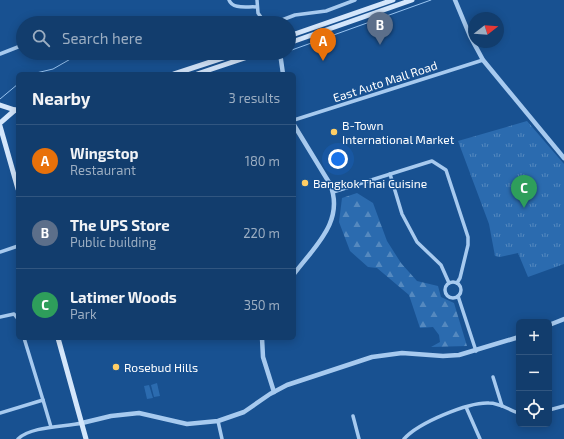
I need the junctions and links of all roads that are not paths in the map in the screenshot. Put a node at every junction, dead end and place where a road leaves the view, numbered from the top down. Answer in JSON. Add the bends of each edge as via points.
{"nodes":[{"id":1,"x":229,"y":0,"type":"edge"},
{"id":2,"x":257,"y":0,"type":"edge"},
{"id":3,"x":355,"y":0,"type":"edge"},
{"id":4,"x":393,"y":0,"type":"edge"},
{"id":5,"x":412,"y":0,"type":"edge"},
{"id":6,"x":455,"y":0,"type":"edge"},
{"id":7,"x":257,"y":7,"type":"junction"},
{"id":8,"x":351,"y":14,"type":"junction"},
{"id":9,"x":260,"y":16,"type":"edge"},
{"id":10,"x":295,"y":16,"type":"edge"},
{"id":11,"x":353,"y":21,"type":"junction"},
{"id":12,"x":296,"y":34,"type":"edge"},
{"id":13,"x":296,"y":41,"type":"edge"},
{"id":14,"x":16,"y":48,"type":"edge"},
{"id":15,"x":0,"y":54,"type":"edge"},
{"id":16,"x":217,"y":60,"type":"edge"},
{"id":17,"x":238,"y":60,"type":"edge"},
{"id":18,"x":281,"y":60,"type":"edge"},
{"id":19,"x":483,"y":60,"type":"junction"},
{"id":20,"x":180,"y":72,"type":"edge"},
{"id":21,"x":202,"y":72,"type":"edge"},
{"id":22,"x":284,"y":72,"type":"edge"},
{"id":23,"x":1,"y":105,"type":"edge"},
{"id":24,"x":16,"y":111,"type":"edge"},
{"id":25,"x":296,"y":119,"type":"edge"},
{"id":26,"x":0,"y":123,"type":"edge"},
{"id":27,"x":0,"y":126,"type":"edge"},
{"id":28,"x":296,"y":128,"type":"edge"},
{"id":29,"x":564,"y":158,"type":"edge"},
{"id":30,"x":390,"y":174,"type":"junction"},
{"id":31,"x":16,"y":182,"type":"edge"},
{"id":32,"x":333,"y":192,"type":"junction"},
{"id":33,"x":16,"y":247,"type":"edge"},
{"id":34,"x":0,"y":252,"type":"edge"},
{"id":35,"x":296,"y":271,"type":"edge"},
{"id":36,"x":449,"y":283,"type":"junction"},
{"id":37,"x":457,"y":283,"type":"junction"},
{"id":38,"x":458,"y":296,"type":"junction"},
{"id":39,"x":16,"y":316,"type":"edge"},
{"id":40,"x":0,"y":317,"type":"edge"},
{"id":41,"x":564,"y":319,"type":"edge"},
{"id":42,"x":552,"y":324,"type":"edge"},
{"id":43,"x":516,"y":337,"type":"edge"},
{"id":44,"x":27,"y":340,"type":"edge"},
{"id":45,"x":59,"y":340,"type":"edge"},
{"id":46,"x":262,"y":340,"type":"edge"},
{"id":47,"x":476,"y":351,"type":"junction"},
{"id":48,"x":493,"y":376,"type":"dead end"},
{"id":49,"x":274,"y":392,"type":"junction"},
{"id":50,"x":43,"y":400,"type":"junction"},
{"id":51,"x":502,"y":406,"type":"junction"},
{"id":52,"x":564,"y":406,"type":"edge"},
{"id":53,"x":466,"y":407,"type":"junction"},
{"id":54,"x":552,"y":409,"type":"edge"},
{"id":55,"x":516,"y":412,"type":"edge"},
{"id":56,"x":0,"y":413,"type":"edge"},
{"id":57,"x":353,"y":416,"type":"dead end"},
{"id":58,"x":218,"y":422,"type":"junction"},
{"id":59,"x":82,"y":423,"type":"junction"},
{"id":60,"x":51,"y":427,"type":"junction"},
{"id":61,"x":18,"y":439,"type":"edge"},
{"id":62,"x":86,"y":439,"type":"edge"},
{"id":63,"x":222,"y":439,"type":"edge"},
{"id":64,"x":359,"y":439,"type":"edge"},
{"id":65,"x":404,"y":439,"type":"edge"},
{"id":66,"x":480,"y":439,"type":"edge"}],
"edges":[{"from":1,"to":7,"type":"street","via":[[235,6]]},
{"from":2,"to":7,"type":"street"},
{"from":3,"to":10,"type":"street","via":[[326,11]]},
{"from":4,"to":8,"type":"main road"},
{"from":5,"to":11,"type":"main road"},
{"from":6,"to":19,"type":"street"},
{"from":7,"to":9,"type":"street"},
{"from":8,"to":11,"type":"street"},
{"from":8,"to":12,"type":"main road"},
{"from":11,"to":13,"type":"main road"},
{"from":14,"to":15,"type":"street"},
{"from":16,"to":20,"type":"main road"},
{"from":17,"to":21,"type":"main road"},
{"from":18,"to":22,"type":"street"},
{"from":19,"to":25,"type":"street","name":"East Auto Mall Road"},
{"from":19,"to":29,"type":"street"},
{"from":23,"to":24,"type":"main road"},
{"from":24,"to":26,"type":"main road"},
{"from":27,"to":31,"type":"main road"},
{"from":28,"to":32,"type":"street"},
{"from":30,"to":32,"type":"street"},
{"from":30,"to":36,"type":"street","via":[[402,214],[417,242],[441,264]]},
{"from":30,"to":37,"type":"street","via":[[432,161],[446,170],[468,237]]},
{"from":32,"to":35,"type":"street","via":[[334,211],[329,226]]},
{"from":33,"to":34,"type":"street"},
{"from":36,"to":37,"type":"street"},
{"from":36,"to":38,"type":"street","via":[[446,288],[447,294],[450,297]]},
{"from":37,"to":38,"type":"street","via":[[461,289]]},
{"from":38,"to":47,"type":"street"},
{"from":39,"to":40,"type":"street","via":[[14,314]]},
{"from":41,"to":42,"type":"street"},
{"from":43,"to":47,"type":"street"},
{"from":44,"to":50,"type":"street"},
{"from":45,"to":59,"type":"main road"},
{"from":46,"to":49,"type":"street","via":[[263,357]]},
{"from":47,"to":49,"type":"street","via":[[450,355],[381,355],[302,380]]},
{"from":48,"to":51,"type":"street"},
{"from":49,"to":58,"type":"street","via":[[244,412]]},
{"from":50,"to":56,"type":"street"},
{"from":50,"to":60,"type":"street"},
{"from":51,"to":53,"type":"street","via":[[484,403]]},
{"from":51,"to":55,"type":"street"},
{"from":52,"to":54,"type":"street"},
{"from":53,"to":65,"type":"street","via":[[426,422]]},
{"from":53,"to":66,"type":"street"},
{"from":57,"to":64,"type":"street"},
{"from":58,"to":59,"type":"street","via":[[187,424],[139,413]]},
{"from":58,"to":63,"type":"street"},
{"from":59,"to":60,"type":"street","via":[[68,427]]},
{"from":59,"to":62,"type":"main road"},
{"from":60,"to":61,"type":"street"}]}
